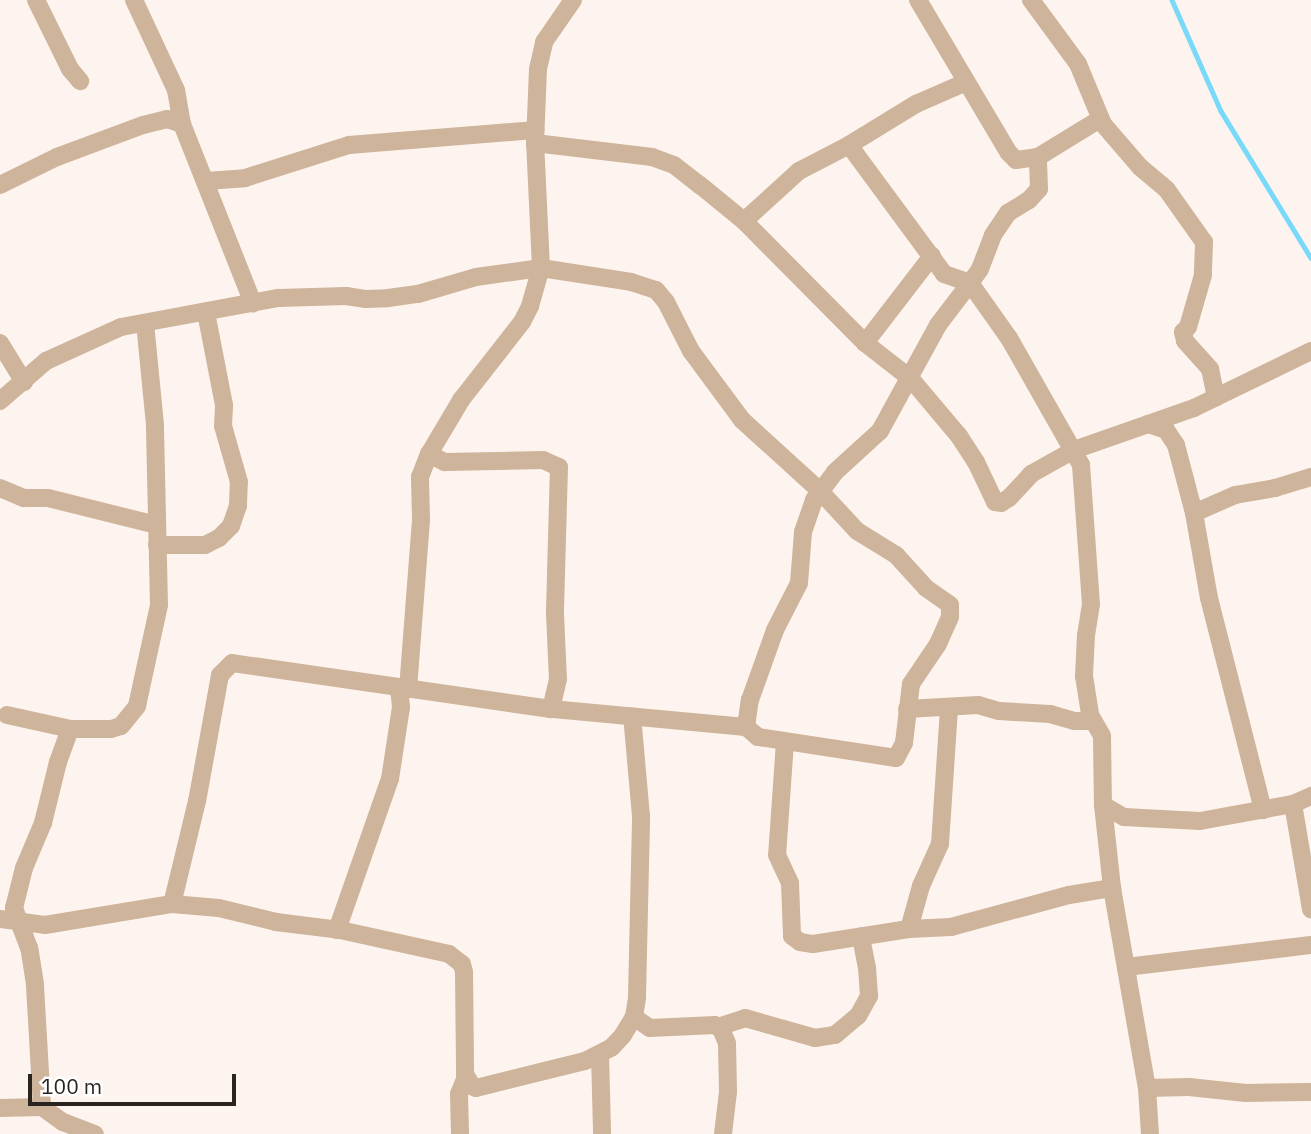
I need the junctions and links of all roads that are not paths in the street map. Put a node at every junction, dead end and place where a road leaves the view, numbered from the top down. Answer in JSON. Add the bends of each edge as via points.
{"nodes":[{"id":1,"x":36,"y":0,"type":"edge"},
{"id":2,"x":134,"y":0,"type":"edge"},
{"id":3,"x":573,"y":0,"type":"edge"},
{"id":4,"x":918,"y":0,"type":"edge"},
{"id":5,"x":1031,"y":0,"type":"edge"},
{"id":6,"x":80,"y":81,"type":"dead end"},
{"id":7,"x":966,"y":82,"type":"junction"},
{"id":8,"x":1100,"y":119,"type":"junction"},
{"id":9,"x":182,"y":124,"type":"junction"},
{"id":10,"x":535,"y":136,"type":"junction"},
{"id":11,"x":849,"y":145,"type":"junction"},
{"id":12,"x":1038,"y":157,"type":"junction"},
{"id":13,"x":206,"y":181,"type":"junction"},
{"id":14,"x":0,"y":185,"type":"edge"},
{"id":15,"x":744,"y":221,"type":"junction"},
{"id":16,"x":932,"y":256,"type":"junction"},
{"id":17,"x":541,"y":268,"type":"junction"},
{"id":18,"x":970,"y":282,"type":"junction"},
{"id":19,"x":253,"y":303,"type":"junction"},
{"id":20,"x":206,"y":312,"type":"junction"},
{"id":21,"x":145,"y":323,"type":"junction"},
{"id":22,"x":865,"y":343,"type":"junction"},
{"id":23,"x":0,"y":344,"type":"edge"},
{"id":24,"x":1311,"y":351,"type":"edge"},
{"id":25,"x":911,"y":379,"type":"junction"},
{"id":26,"x":24,"y":382,"type":"junction"},
{"id":27,"x":1216,"y":397,"type":"junction"},
{"id":28,"x":0,"y":401,"type":"edge"},
{"id":29,"x":1148,"y":424,"type":"junction"},
{"id":30,"x":1074,"y":450,"type":"junction"},
{"id":31,"x":429,"y":454,"type":"junction"},
{"id":32,"x":1311,"y":477,"type":"edge"},
{"id":33,"x":0,"y":488,"type":"edge"},
{"id":34,"x":820,"y":491,"type":"junction"},
{"id":35,"x":1194,"y":513,"type":"junction"},
{"id":36,"x":156,"y":525,"type":"junction"},
{"id":37,"x":157,"y":545,"type":"junction"},
{"id":38,"x":404,"y":689,"type":"junction"},
{"id":39,"x":551,"y":709,"type":"junction"},
{"id":40,"x":907,"y":709,"type":"junction"},
{"id":41,"x":949,"y":709,"type":"junction"},
{"id":42,"x":7,"y":715,"type":"dead end"},
{"id":43,"x":632,"y":716,"type":"junction"},
{"id":44,"x":1093,"y":721,"type":"junction"},
{"id":45,"x":746,"y":727,"type":"junction"},
{"id":46,"x":70,"y":729,"type":"junction"},
{"id":47,"x":785,"y":741,"type":"junction"},
{"id":48,"x":1311,"y":796,"type":"edge"},
{"id":49,"x":1293,"y":804,"type":"junction"},
{"id":50,"x":1103,"y":805,"type":"junction"},
{"id":51,"x":1262,"y":810,"type":"junction"},
{"id":52,"x":1112,"y":888,"type":"junction"},
{"id":53,"x":172,"y":904,"type":"junction"},
{"id":54,"x":1311,"y":909,"type":"edge"},
{"id":55,"x":0,"y":919,"type":"edge"},
{"id":56,"x":21,"y":922,"type":"junction"},
{"id":57,"x":909,"y":929,"type":"junction"},
{"id":58,"x":337,"y":930,"type":"junction"},
{"id":59,"x":861,"y":937,"type":"junction"},
{"id":60,"x":1311,"y":945,"type":"edge"},
{"id":61,"x":1126,"y":967,"type":"junction"},
{"id":62,"x":634,"y":1017,"type":"junction"},
{"id":63,"x":718,"y":1027,"type":"junction"},
{"id":64,"x":600,"y":1055,"type":"junction"},
{"id":65,"x":466,"y":1077,"type":"junction"},
{"id":66,"x":1147,"y":1088,"type":"junction"},
{"id":67,"x":1311,"y":1092,"type":"edge"},
{"id":68,"x":42,"y":1107,"type":"junction"},
{"id":69,"x":0,"y":1108,"type":"edge"},
{"id":70,"x":95,"y":1134,"type":"edge"},
{"id":71,"x":460,"y":1134,"type":"edge"},
{"id":72,"x":602,"y":1134,"type":"edge"},
{"id":73,"x":723,"y":1134,"type":"edge"},
{"id":74,"x":1150,"y":1134,"type":"edge"}],
"edges":[{"from":1,"to":6,"type":"street"},
{"from":2,"to":9,"type":"street","via":[[176,90]]},
{"from":3,"to":10,"type":"street","via":[[544,43]]},
{"from":4,"to":7,"type":"street"},
{"from":5,"to":8,"type":"street","via":[[1078,64]]},
{"from":7,"to":11,"type":"street","via":[[916,104]]},
{"from":7,"to":12,"type":"street","via":[[1009,153],[1022,161]]},
{"from":8,"to":12,"type":"street"},
{"from":8,"to":27,"type":"street","via":[[1140,167],[1167,190],[1203,242],[1203,275],[1183,332],[1185,341],[1210,369]]},
{"from":9,"to":13,"type":"street"},
{"from":9,"to":14,"type":"street","via":[[167,119],[143,125],[57,157]]},
{"from":10,"to":13,"type":"street","via":[[349,145],[246,178]]},
{"from":10,"to":15,"type":"street","via":[[653,157],[674,165]]},
{"from":10,"to":17,"type":"street"},
{"from":11,"to":15,"type":"street","via":[[799,171]]},
{"from":11,"to":16,"type":"street"},
{"from":12,"to":18,"type":"street","via":[[1039,189],[1008,213]]},
{"from":13,"to":19,"type":"street"},
{"from":15,"to":22,"type":"street"},
{"from":16,"to":18,"type":"street","via":[[944,274]]},
{"from":16,"to":22,"type":"street"},
{"from":17,"to":19,"type":"street","via":[[476,277],[388,298],[278,298]]},
{"from":17,"to":31,"type":"street","via":[[522,322],[461,400]]},
{"from":17,"to":34,"type":"street","via":[[656,290],[726,401]]},
{"from":18,"to":25,"type":"street","via":[[938,325]]},
{"from":18,"to":30,"type":"street","via":[[1009,338]]},
{"from":19,"to":20,"type":"street"},
{"from":20,"to":21,"type":"street"},
{"from":20,"to":37,"type":"street","via":[[224,405],[223,426],[239,482],[238,506],[231,526],[205,545]]},
{"from":21,"to":26,"type":"street","via":[[121,327],[55,356]]},
{"from":21,"to":36,"type":"street","via":[[155,425]]},
{"from":22,"to":25,"type":"street"},
{"from":23,"to":26,"type":"street"},
{"from":24,"to":27,"type":"street"},
{"from":25,"to":30,"type":"street","via":[[959,436],[995,502],[1009,498],[1031,474]]},
{"from":25,"to":34,"type":"street","via":[[880,430]]},
{"from":26,"to":28,"type":"street"},
{"from":27,"to":29,"type":"street"},
{"from":29,"to":30,"type":"street"},
{"from":29,"to":35,"type":"street","via":[[1171,434]]},
{"from":30,"to":44,"type":"street","via":[[1083,489],[1091,604],[1084,676]]},
{"from":31,"to":38,"type":"street","via":[[420,477],[421,519]]},
{"from":31,"to":39,"type":"street","via":[[445,463],[543,460],[559,467],[558,679]]},
{"from":32,"to":35,"type":"street","via":[[1235,495]]},
{"from":33,"to":36,"type":"street","via":[[24,498],[48,498]]},
{"from":34,"to":40,"type":"street","via":[[857,531],[896,555],[926,588],[950,605],[950,617],[930,658],[911,684]]},
{"from":34,"to":45,"type":"street","via":[[806,518],[799,583],[775,630],[750,700]]},
{"from":35,"to":51,"type":"street","via":[[1206,587]]},
{"from":36,"to":37,"type":"street"},
{"from":37,"to":46,"type":"street","via":[[159,605],[137,706],[121,726]]},
{"from":38,"to":39,"type":"street"},
{"from":38,"to":53,"type":"street","via":[[239,662],[227,666],[220,676]]},
{"from":38,"to":58,"type":"street","via":[[390,779]]},
{"from":39,"to":43,"type":"street"},
{"from":40,"to":41,"type":"street"},
{"from":40,"to":47,"type":"street","via":[[904,743],[896,758]]},
{"from":41,"to":44,"type":"street","via":[[978,705]]},
{"from":41,"to":57,"type":"street","via":[[940,844]]},
{"from":42,"to":46,"type":"street"},
{"from":43,"to":45,"type":"street"},
{"from":43,"to":62,"type":"street","via":[[641,829]]},
{"from":44,"to":50,"type":"street","via":[[1102,736]]},
{"from":45,"to":47,"type":"street","via":[[758,737]]},
{"from":46,"to":56,"type":"street","via":[[17,894],[14,908]]},
{"from":47,"to":59,"type":"street","via":[[777,855],[790,883],[792,936],[813,944]]},
{"from":48,"to":49,"type":"street"},
{"from":49,"to":51,"type":"street"},
{"from":49,"to":54,"type":"street"},
{"from":50,"to":51,"type":"street","via":[[1124,817],[1188,821]]},
{"from":50,"to":52,"type":"street"},
{"from":52,"to":57,"type":"street","via":[[951,927]]},
{"from":52,"to":61,"type":"street"},
{"from":53,"to":56,"type":"street","via":[[45,925]]},
{"from":53,"to":58,"type":"street"},
{"from":55,"to":56,"type":"street"},
{"from":56,"to":68,"type":"street","via":[[36,984]]},
{"from":57,"to":59,"type":"street"},
{"from":58,"to":65,"type":"street","via":[[449,954],[463,964]]},
{"from":59,"to":63,"type":"street","via":[[869,996],[858,1016],[835,1035],[815,1038],[746,1018]]},
{"from":60,"to":61,"type":"street"},
{"from":61,"to":66,"type":"street"},
{"from":62,"to":63,"type":"street","via":[[650,1028]]},
{"from":62,"to":64,"type":"street","via":[[612,1047]]},
{"from":63,"to":73,"type":"street","via":[[727,1043]]},
{"from":64,"to":65,"type":"street","via":[[476,1088]]},
{"from":64,"to":72,"type":"street"},
{"from":65,"to":71,"type":"street","via":[[459,1094]]},
{"from":66,"to":67,"type":"street"},
{"from":66,"to":74,"type":"street"},
{"from":68,"to":69,"type":"street"},
{"from":68,"to":70,"type":"street","via":[[63,1122]]}]}
